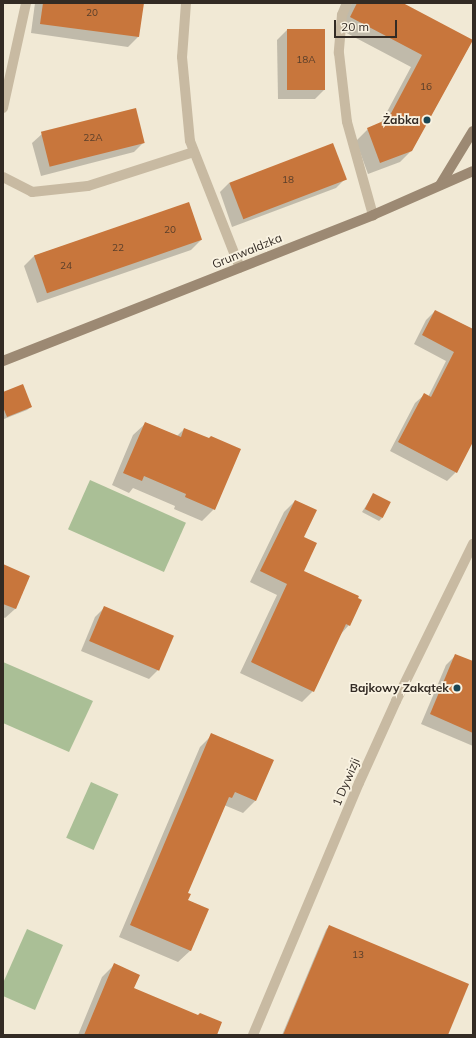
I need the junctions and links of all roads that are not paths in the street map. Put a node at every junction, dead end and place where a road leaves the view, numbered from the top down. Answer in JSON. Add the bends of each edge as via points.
{"nodes":[{"id":1,"x":26,"y":3,"type":"edge"},
{"id":2,"x":186,"y":3,"type":"edge"},
{"id":3,"x":348,"y":3,"type":"edge"},
{"id":4,"x":3,"y":108,"type":"edge"},
{"id":5,"x":473,"y":131,"type":"edge"},
{"id":6,"x":194,"y":152,"type":"junction"},
{"id":7,"x":473,"y":171,"type":"edge"},
{"id":8,"x":3,"y":176,"type":"edge"},
{"id":9,"x":440,"y":185,"type":"junction"},
{"id":10,"x":373,"y":215,"type":"junction"},
{"id":11,"x":240,"y":268,"type":"junction"},
{"id":12,"x":3,"y":361,"type":"edge"},
{"id":13,"x":473,"y":544,"type":"edge"},
{"id":14,"x":253,"y":1035,"type":"edge"}],
"edges":[{"from":1,"to":4,"type":"street"},
{"from":2,"to":6,"type":"street","via":[[182,57],[190,141]]},
{"from":3,"to":10,"type":"street","via":[[342,15],[339,53],[347,122]]},
{"from":5,"to":9,"type":"street"},
{"from":6,"to":8,"type":"street","via":[[88,186],[32,192]]},
{"from":6,"to":11,"type":"street"},
{"from":7,"to":9,"type":"street","name":"Grunwaldzka"},
{"from":9,"to":10,"type":"street","name":"Grunwaldzka"},
{"from":10,"to":11,"type":"street","name":"Grunwaldzka"},
{"from":11,"to":12,"type":"street","name":"Grunwaldzka"},
{"from":13,"to":14,"type":"street","name":"1 Dywizji","via":[[393,708]]}]}
